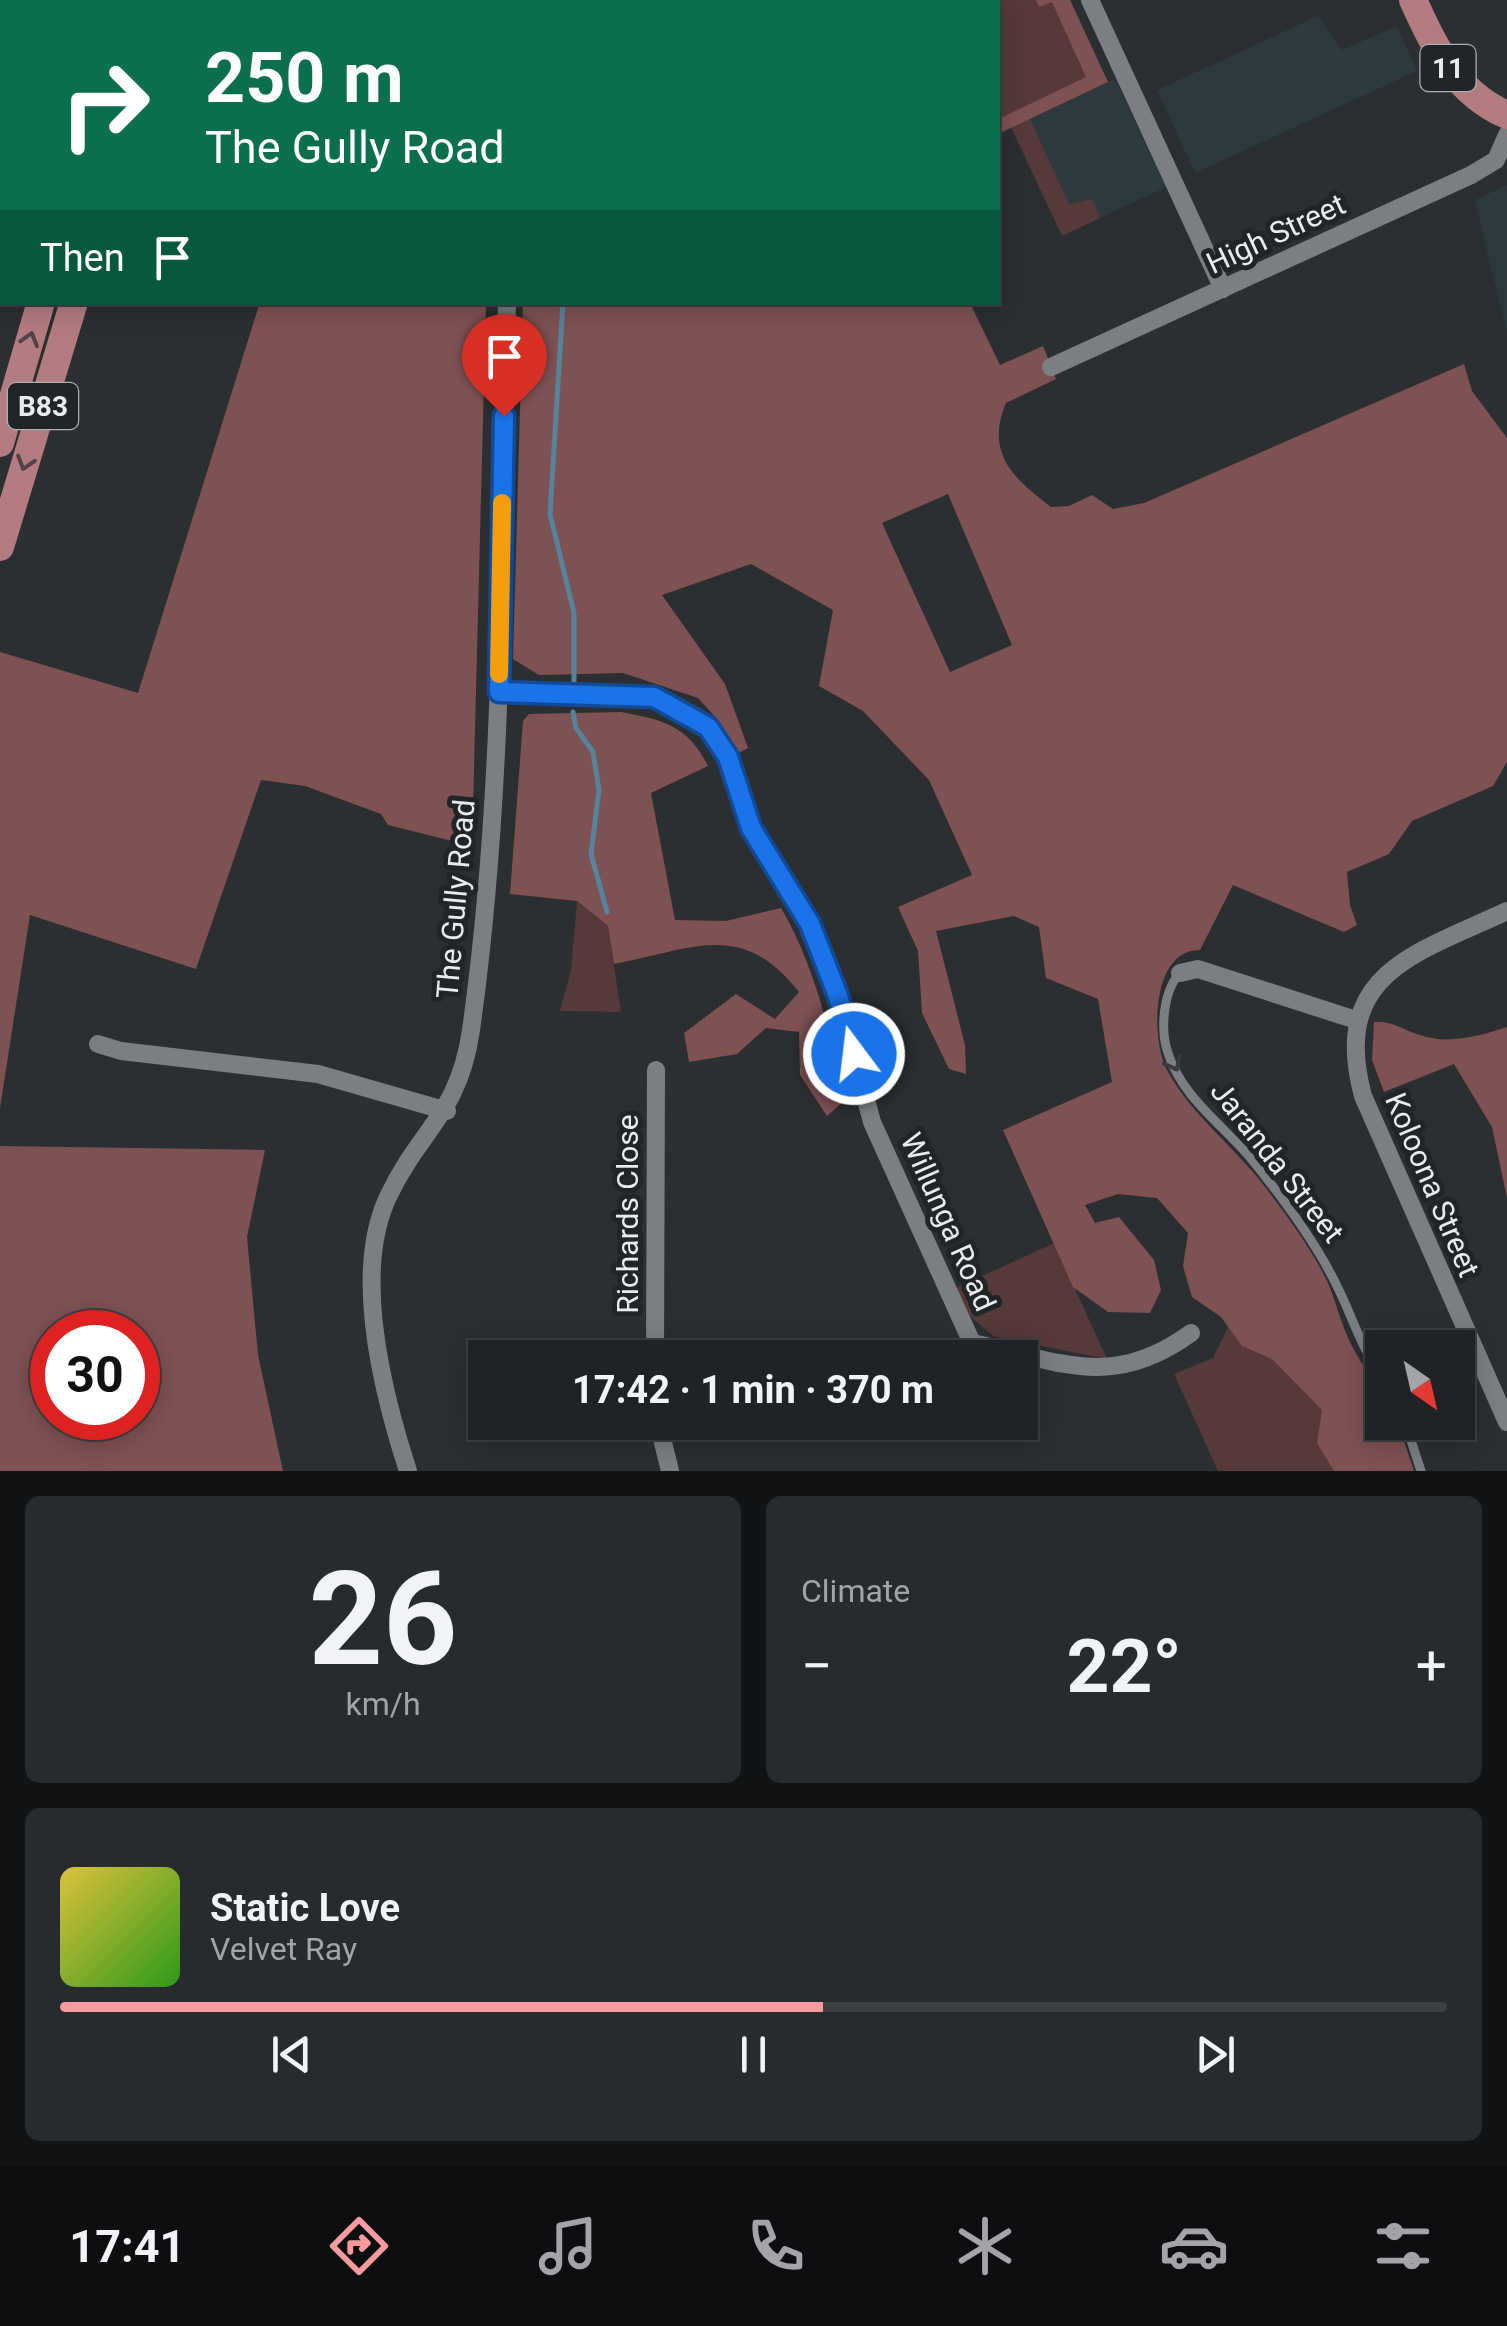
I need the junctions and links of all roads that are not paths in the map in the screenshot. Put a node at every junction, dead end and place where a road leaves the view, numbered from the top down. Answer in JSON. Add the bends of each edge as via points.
{"nodes":[{"id":1,"x":1090,"y":0,"type":"edge"},
{"id":2,"x":1413,"y":0,"type":"edge"},
{"id":3,"x":1507,"y":115,"type":"edge"},
{"id":4,"x":1507,"y":135,"type":"edge"},
{"id":5,"x":1223,"y":289,"type":"junction"},
{"id":6,"x":40,"y":305,"type":"edge"},
{"id":7,"x":73,"y":305,"type":"edge"},
{"id":8,"x":507,"y":305,"type":"edge"},
{"id":9,"x":1052,"y":367,"type":"dead end"},
{"id":10,"x":0,"y":443,"type":"edge"},
{"id":11,"x":0,"y":547,"type":"edge"},
{"id":12,"x":499,"y":692,"type":"junction"},
{"id":13,"x":1507,"y":911,"type":"edge"},
{"id":14,"x":1180,"y":973,"type":"joint"},
{"id":15,"x":1356,"y":1020,"type":"junction"},
{"id":16,"x":98,"y":1044,"type":"dead end"},
{"id":17,"x":656,"y":1070,"type":"dead end"},
{"id":18,"x":447,"y":1111,"type":"junction"},
{"id":19,"x":1191,"y":1333,"type":"dead end"},
{"id":20,"x":656,"y":1340,"type":"edge"},
{"id":21,"x":971,"y":1340,"type":"edge"},
{"id":22,"x":1365,"y":1350,"type":"edge"},
{"id":23,"x":1038,"y":1355,"type":"edge"},
{"id":24,"x":1507,"y":1422,"type":"edge"},
{"id":25,"x":662,"y":1440,"type":"edge"},
{"id":26,"x":1411,"y":1440,"type":"edge"},
{"id":27,"x":408,"y":1471,"type":"edge"},
{"id":28,"x":670,"y":1471,"type":"edge"},
{"id":29,"x":1420,"y":1471,"type":"edge"}],
"edges":[{"from":1,"to":5,"type":"street"},
{"from":2,"to":3,"type":"main road","number":"11","via":[[1452,74]]},
{"from":4,"to":5,"type":"street","name":"High Street","via":[[1500,156],[1484,168]]},
{"from":5,"to":9,"type":"street","name":"High Street"},
{"from":10,"to":6,"type":"main road","number":"B83","one_way":true},
{"from":7,"to":11,"type":"main road","number":"B83","one_way":true},
{"from":8,"to":12,"type":"street","name":"The Gully Road"},
{"from":12,"to":18,"type":"street","name":"The Gully Road","via":[[471,1030],[464,1072]]},
{"from":12,"to":21,"type":"street","name":"Willunga Road","via":[[654,697],[708,727],[728,757],[751,828],[810,924],[838,996],[872,1122]]},
{"from":13,"to":15,"type":"street","via":[[1390,970]]},
{"from":14,"to":15,"type":"street","via":[[1198,969]]},
{"from":14,"to":22,"type":"lane","name":"Jaranda Street","one_way":true,"via":[[1165,1015],[1174,1068],[1266,1179],[1326,1266]]},
{"from":15,"to":24,"type":"street","name":"Koloona Street","via":[[1352,1057],[1363,1096]]},
{"from":16,"to":18,"type":"street","via":[[318,1074]]},
{"from":17,"to":20,"type":"street","name":"Richards Close"},
{"from":18,"to":27,"type":"street","name":"The Gully Road","via":[[388,1197],[371,1266],[371,1300]]},
{"from":19,"to":23,"type":"street","name":"Willunga Road","via":[[1164,1352],[1114,1369]]},
{"from":25,"to":28,"type":"street"},
{"from":26,"to":29,"type":"lane"}]}
